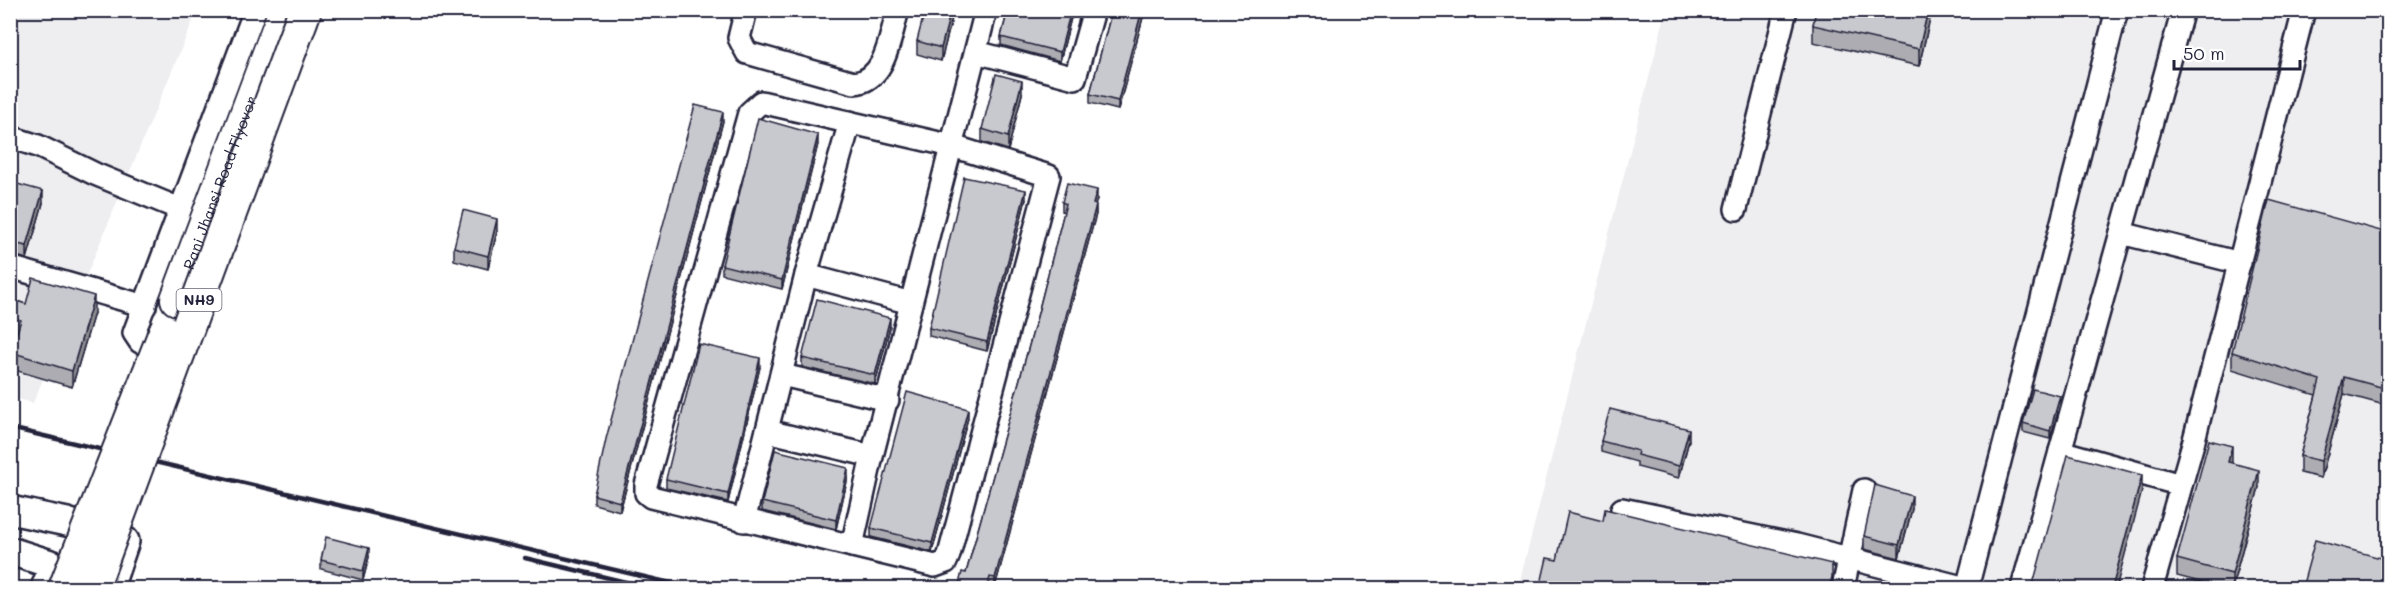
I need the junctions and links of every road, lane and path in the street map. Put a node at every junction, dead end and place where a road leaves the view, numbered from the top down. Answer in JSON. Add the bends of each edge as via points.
{"nodes":[{"id":1,"x":255,"y":10,"type":"edge"},
{"id":2,"x":285,"y":10,"type":"edge"},
{"id":3,"x":305,"y":10,"type":"edge"},
{"id":4,"x":318,"y":10,"type":"edge"},
{"id":5,"x":746,"y":10,"type":"edge"},
{"id":6,"x":898,"y":10,"type":"edge"},
{"id":7,"x":986,"y":10,"type":"edge"},
{"id":8,"x":1094,"y":10,"type":"edge"},
{"id":9,"x":1786,"y":10,"type":"edge"},
{"id":10,"x":2117,"y":10,"type":"edge"},
{"id":11,"x":2183,"y":10,"type":"edge"},
{"id":12,"x":2304,"y":10,"type":"edge"},
{"id":13,"x":976,"y":52,"type":"junction"},
{"id":14,"x":850,"y":122,"type":"junction"},
{"id":15,"x":10,"y":137,"type":"edge"},
{"id":16,"x":952,"y":146,"type":"junction"},
{"id":17,"x":2257,"y":200,"type":"junction"},
{"id":18,"x":2279,"y":205,"type":"edge"},
{"id":19,"x":180,"y":209,"type":"junction"},
{"id":20,"x":1736,"y":209,"type":"dead end"},
{"id":21,"x":2121,"y":233,"type":"junction"},
{"id":22,"x":2240,"y":263,"type":"junction"},
{"id":23,"x":10,"y":267,"type":"edge"},
{"id":24,"x":806,"y":275,"type":"junction"},
{"id":25,"x":911,"y":303,"type":"junction"},
{"id":26,"x":145,"y":306,"type":"junction"},
{"id":27,"x":782,"y":375,"type":"junction"},
{"id":28,"x":888,"y":400,"type":"junction"},
{"id":29,"x":767,"y":431,"type":"junction"},
{"id":30,"x":2060,"y":451,"type":"junction"},
{"id":31,"x":872,"y":456,"type":"junction"},
{"id":32,"x":2181,"y":485,"type":"junction"},
{"id":33,"x":1864,"y":490,"type":"dead end"},
{"id":34,"x":1622,"y":509,"type":"dead end"},
{"id":35,"x":10,"y":510,"type":"edge"},
{"id":36,"x":744,"y":521,"type":"junction"},
{"id":37,"x":67,"y":522,"type":"junction"},
{"id":38,"x":852,"y":546,"type":"junction"},
{"id":39,"x":12,"y":554,"type":"edge"},
{"id":40,"x":1849,"y":558,"type":"junction"},
{"id":41,"x":55,"y":580,"type":"edge"},
{"id":42,"x":92,"y":588,"type":"edge"},
{"id":43,"x":109,"y":588,"type":"edge"},
{"id":44,"x":1842,"y":588,"type":"edge"},
{"id":45,"x":1966,"y":588,"type":"edge"},
{"id":46,"x":2022,"y":588,"type":"edge"},
{"id":47,"x":2152,"y":588,"type":"edge"}],
"edges":[{"from":1,"to":19,"type":"street"},
{"from":2,"to":41,"type":"highway","name":"Rani Jhansi Road Flyover","number":"NH9","bridge":true},
{"from":3,"to":42,"type":"highway","name":"Rani Jhansi Road Flyover","number":"NH9","bridge":true},
{"from":4,"to":26,"type":"street","via":[[192,347],[166,353],[140,342],[134,333]]},
{"from":5,"to":6,"type":"street","via":[[739,38],[747,53],[854,82],[866,82],[882,63]]},
{"from":7,"to":13,"type":"street"},
{"from":8,"to":13,"type":"street","via":[[1075,78]]},
{"from":9,"to":20,"type":"street"},
{"from":10,"to":45,"type":"street"},
{"from":11,"to":21,"type":"street"},
{"from":12,"to":17,"type":"street"},
{"from":13,"to":16,"type":"street"},
{"from":14,"to":16,"type":"street"},
{"from":14,"to":24,"type":"street"},
{"from":14,"to":36,"type":"street","via":[[771,102],[761,102],[749,113],[646,485],[646,493],[651,497]]},
{"from":15,"to":19,"type":"street"},
{"from":16,"to":25,"type":"street"},
{"from":16,"to":38,"type":"street","via":[[1049,176],[946,562],[935,566]]},
{"from":17,"to":18,"type":"street"},
{"from":17,"to":22,"type":"street"},
{"from":19,"to":26,"type":"street"},
{"from":21,"to":22,"type":"street"},
{"from":21,"to":30,"type":"street"},
{"from":22,"to":32,"type":"street"},
{"from":23,"to":26,"type":"street"},
{"from":24,"to":25,"type":"street"},
{"from":24,"to":27,"type":"street"},
{"from":25,"to":28,"type":"street"},
{"from":27,"to":28,"type":"street"},
{"from":27,"to":29,"type":"street"},
{"from":28,"to":31,"type":"street"},
{"from":29,"to":31,"type":"street"},
{"from":29,"to":36,"type":"street"},
{"from":30,"to":32,"type":"street"},
{"from":30,"to":46,"type":"street"},
{"from":31,"to":38,"type":"street"},
{"from":32,"to":47,"type":"street"},
{"from":33,"to":40,"type":"street"},
{"from":34,"to":40,"type":"street"},
{"from":35,"to":37,"type":"main road"},
{"from":36,"to":38,"type":"street"},
{"from":37,"to":41,"type":"main road"},
{"from":37,"to":43,"type":"main road","via":[[125,541]]},
{"from":39,"to":41,"type":"main road"},
{"from":40,"to":44,"type":"street"},
{"from":40,"to":45,"type":"street"}]}
